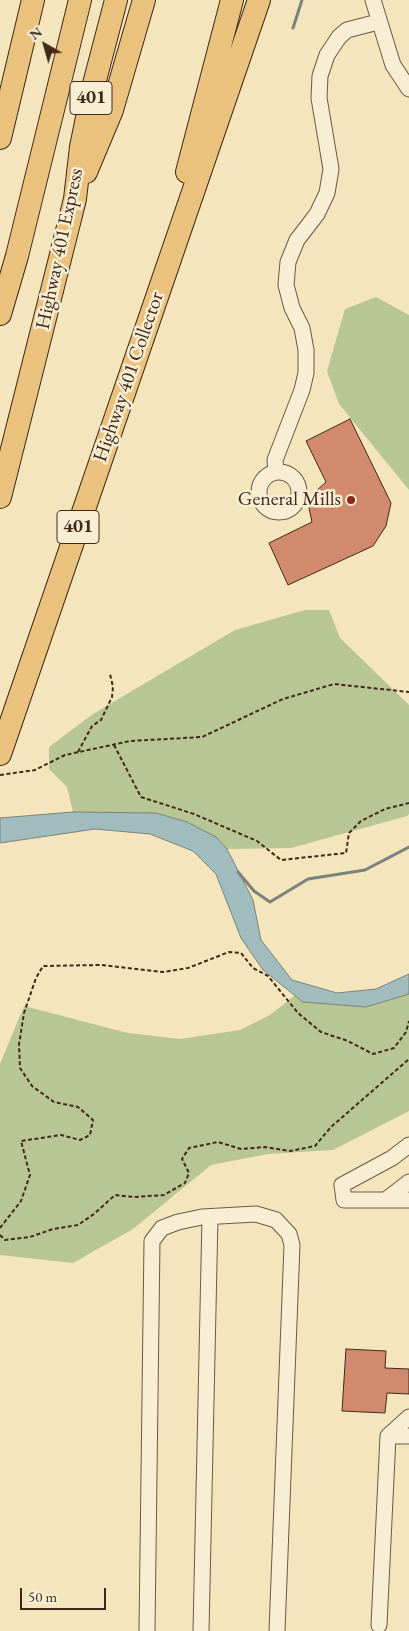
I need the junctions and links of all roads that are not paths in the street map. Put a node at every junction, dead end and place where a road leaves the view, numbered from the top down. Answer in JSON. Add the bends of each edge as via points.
{"nodes":[{"id":1,"x":33,"y":0,"type":"edge"},
{"id":2,"x":80,"y":0,"type":"edge"},
{"id":3,"x":116,"y":0,"type":"edge"},
{"id":4,"x":144,"y":0,"type":"edge"},
{"id":5,"x":232,"y":0,"type":"edge"},
{"id":6,"x":258,"y":0,"type":"edge"},
{"id":7,"x":373,"y":0,"type":"edge"},
{"id":8,"x":378,"y":22,"type":"junction"},
{"id":9,"x":409,"y":89,"type":"edge"},
{"id":10,"x":0,"y":138,"type":"edge"},
{"id":11,"x":75,"y":199,"type":"junction"},
{"id":12,"x":156,"y":299,"type":"junction"},
{"id":13,"x":0,"y":314,"type":"edge"},
{"id":14,"x":276,"y":472,"type":"dead end"},
{"id":15,"x":0,"y":497,"type":"edge"},
{"id":16,"x":0,"y":754,"type":"edge"},
{"id":17,"x":409,"y":1145,"type":"edge"},
{"id":18,"x":409,"y":1182,"type":"edge"},
{"id":19,"x":387,"y":1199,"type":"junction"},
{"id":20,"x":409,"y":1200,"type":"edge"},
{"id":21,"x":210,"y":1217,"type":"junction"},
{"id":22,"x":409,"y":1417,"type":"edge"},
{"id":23,"x":388,"y":1436,"type":"junction"},
{"id":24,"x":409,"y":1436,"type":"edge"},
{"id":25,"x":380,"y":1629,"type":"edge"},
{"id":26,"x":147,"y":1631,"type":"edge"},
{"id":27,"x":201,"y":1631,"type":"edge"},
{"id":28,"x":277,"y":1631,"type":"edge"}],
"edges":[{"from":1,"to":10,"type":"highway"},
{"from":2,"to":13,"type":"highway","name":"Highway 401 Express","number":"401"},
{"from":3,"to":11,"type":"highway","name":"Highway 401 Express","number":"401","via":[[81,147]]},
{"from":4,"to":11,"type":"highway","via":[[112,110]]},
{"from":5,"to":12,"type":"highway"},
{"from":6,"to":12,"type":"highway","name":"Highway 401 Collector"},
{"from":7,"to":8,"type":"street"},
{"from":8,"to":9,"type":"street","via":[[393,65]]},
{"from":8,"to":14,"type":"street","via":[[347,30],[338,37],[326,56],[320,76],[319,98],[331,169],[327,193],[317,214],[297,240],[288,262],[286,285],[302,328],[306,371],[275,460]]},
{"from":11,"to":15,"type":"highway","name":"Highway 401 Express","number":"401"},
{"from":12,"to":16,"type":"highway","name":"Highway 401 Collector","number":"401"},
{"from":17,"to":19,"type":"street","via":[[342,1185],[344,1200]]},
{"from":18,"to":19,"type":"street"},
{"from":19,"to":20,"type":"street"},
{"from":21,"to":26,"type":"street","via":[[162,1228],[152,1241]]},
{"from":21,"to":27,"type":"street"},
{"from":21,"to":28,"type":"street","via":[[268,1216],[284,1227],[291,1238]]},
{"from":22,"to":23,"type":"street"},
{"from":23,"to":24,"type":"street"},
{"from":23,"to":25,"type":"street"}]}
